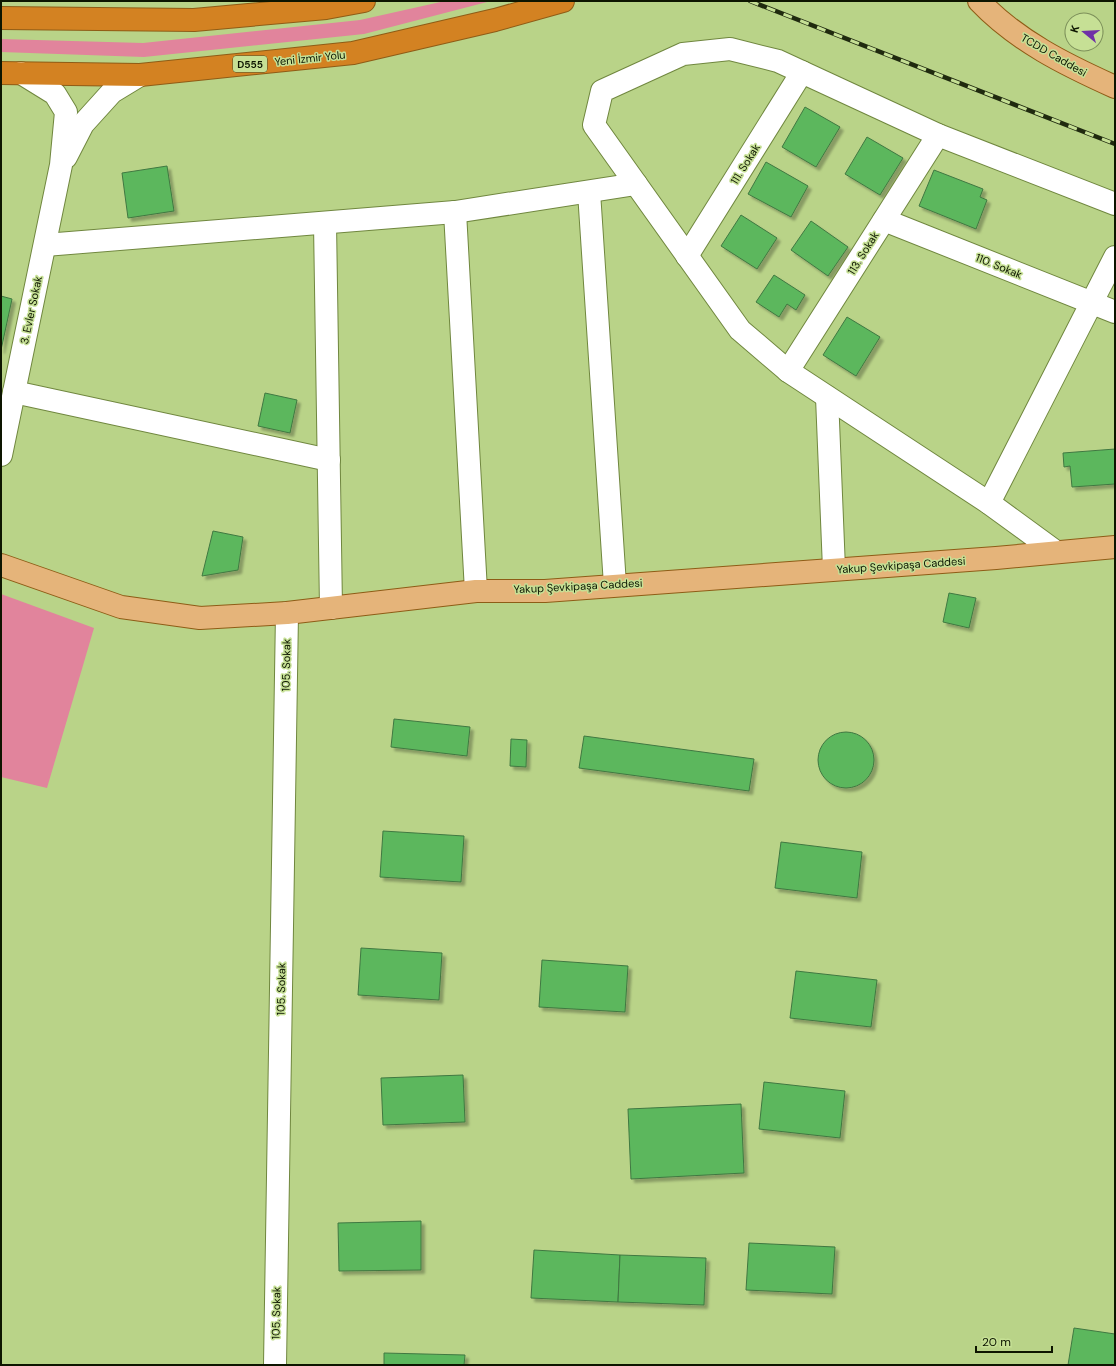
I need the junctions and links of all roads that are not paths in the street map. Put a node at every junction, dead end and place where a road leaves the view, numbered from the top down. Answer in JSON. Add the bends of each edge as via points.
{"nodes":[{"id":1,"x":364,"y":1,"type":"edge"},
{"id":2,"x":563,"y":1,"type":"edge"},
{"id":3,"x":979,"y":1,"type":"edge"},
{"id":4,"x":1,"y":18,"type":"edge"},
{"id":5,"x":802,"y":72,"type":"junction"},
{"id":6,"x":11,"y":73,"type":"edge"},
{"id":7,"x":140,"y":74,"type":"junction"},
{"id":8,"x":1115,"y":87,"type":"edge"},
{"id":9,"x":938,"y":135,"type":"junction"},
{"id":10,"x":61,"y":165,"type":"junction"},
{"id":11,"x":636,"y":184,"type":"junction"},
{"id":12,"x":589,"y":192,"type":"junction"},
{"id":13,"x":1115,"y":204,"type":"edge"},
{"id":14,"x":455,"y":212,"type":"junction"},
{"id":15,"x":884,"y":220,"type":"junction"},
{"id":16,"x":325,"y":223,"type":"junction"},
{"id":17,"x":45,"y":245,"type":"junction"},
{"id":18,"x":687,"y":256,"type":"junction"},
{"id":19,"x":1115,"y":256,"type":"edge"},
{"id":20,"x":1092,"y":303,"type":"junction"},
{"id":21,"x":1115,"y":312,"type":"edge"},
{"id":22,"x":788,"y":371,"type":"junction"},
{"id":23,"x":14,"y":392,"type":"junction"},
{"id":24,"x":827,"y":397,"type":"junction"},
{"id":25,"x":1,"y":455,"type":"edge"},
{"id":26,"x":328,"y":460,"type":"junction"},
{"id":27,"x":989,"y":504,"type":"junction"},
{"id":28,"x":1115,"y":547,"type":"edge"},
{"id":29,"x":1056,"y":552,"type":"junction"},
{"id":30,"x":1,"y":565,"type":"edge"},
{"id":31,"x":834,"y":569,"type":"junction"},
{"id":32,"x":615,"y":585,"type":"junction"},
{"id":33,"x":476,"y":591,"type":"junction"},
{"id":34,"x":331,"y":608,"type":"junction"},
{"id":35,"x":287,"y":613,"type":"junction"},
{"id":36,"x":275,"y":1365,"type":"edge"}],
"edges":[{"from":1,"to":4,"type":"highway","via":[[326,8],[194,20]]},
{"from":2,"to":7,"type":"highway","name":"Yeni İzmir Yolu","number":"D555","via":[[495,20],[353,53]]},
{"from":3,"to":8,"type":"main road","name":"TCDD Caddesi","via":[[1034,46]]},
{"from":5,"to":9,"type":"street"},
{"from":5,"to":11,"type":"street","via":[[778,61],[730,49],[683,54],[602,91],[594,125]]},
{"from":5,"to":18,"type":"street","name":"111. Sokak"},
{"from":6,"to":7,"type":"highway","name":"Yeni İzmir Yolu","number":"D555"},
{"from":6,"to":10,"type":"street","via":[[55,94],[66,112]]},
{"from":7,"to":10,"type":"street","via":[[112,92],[83,124]]},
{"from":9,"to":13,"type":"street"},
{"from":9,"to":15,"type":"street","name":"113. Sokak"},
{"from":10,"to":17,"type":"street","name":"3. Evler Sokak"},
{"from":11,"to":12,"type":"street"},
{"from":11,"to":18,"type":"street"},
{"from":12,"to":14,"type":"street"},
{"from":12,"to":32,"type":"street"},
{"from":14,"to":16,"type":"street"},
{"from":14,"to":33,"type":"street"},
{"from":15,"to":20,"type":"street","name":"110. Sokak"},
{"from":15,"to":22,"type":"street","name":"113. Sokak"},
{"from":16,"to":17,"type":"street"},
{"from":16,"to":26,"type":"street"},
{"from":17,"to":23,"type":"street","name":"3. Evler Sokak"},
{"from":18,"to":22,"type":"street","via":[[740,330]]},
{"from":19,"to":20,"type":"street"},
{"from":20,"to":21,"type":"street","name":"110. Sokak"},
{"from":20,"to":27,"type":"street"},
{"from":22,"to":24,"type":"street"},
{"from":23,"to":25,"type":"street","name":"3. Evler Sokak"},
{"from":23,"to":26,"type":"street"},
{"from":24,"to":27,"type":"street"},
{"from":24,"to":31,"type":"street"},
{"from":26,"to":34,"type":"street"},
{"from":27,"to":29,"type":"street"},
{"from":28,"to":29,"type":"main road","name":"Yakup Şevkipaşa Caddesi"},
{"from":29,"to":31,"type":"main road","name":"Yakup Şevkipaşa Caddesi"},
{"from":30,"to":35,"type":"main road","name":"Yakup Şevkipaşa Caddesi","via":[[121,607],[200,618]]},
{"from":31,"to":32,"type":"main road","name":"Yakup Şevkipaşa Caddesi"},
{"from":32,"to":33,"type":"main road","name":"Yakup Şevkipaşa Caddesi","via":[[545,591]]},
{"from":33,"to":34,"type":"main road","name":"Yakup Şevkipaşa Caddesi"},
{"from":34,"to":35,"type":"main road","name":"Yakup Şevkipaşa Caddesi"},
{"from":35,"to":36,"type":"street","name":"105. Sokak"}]}
